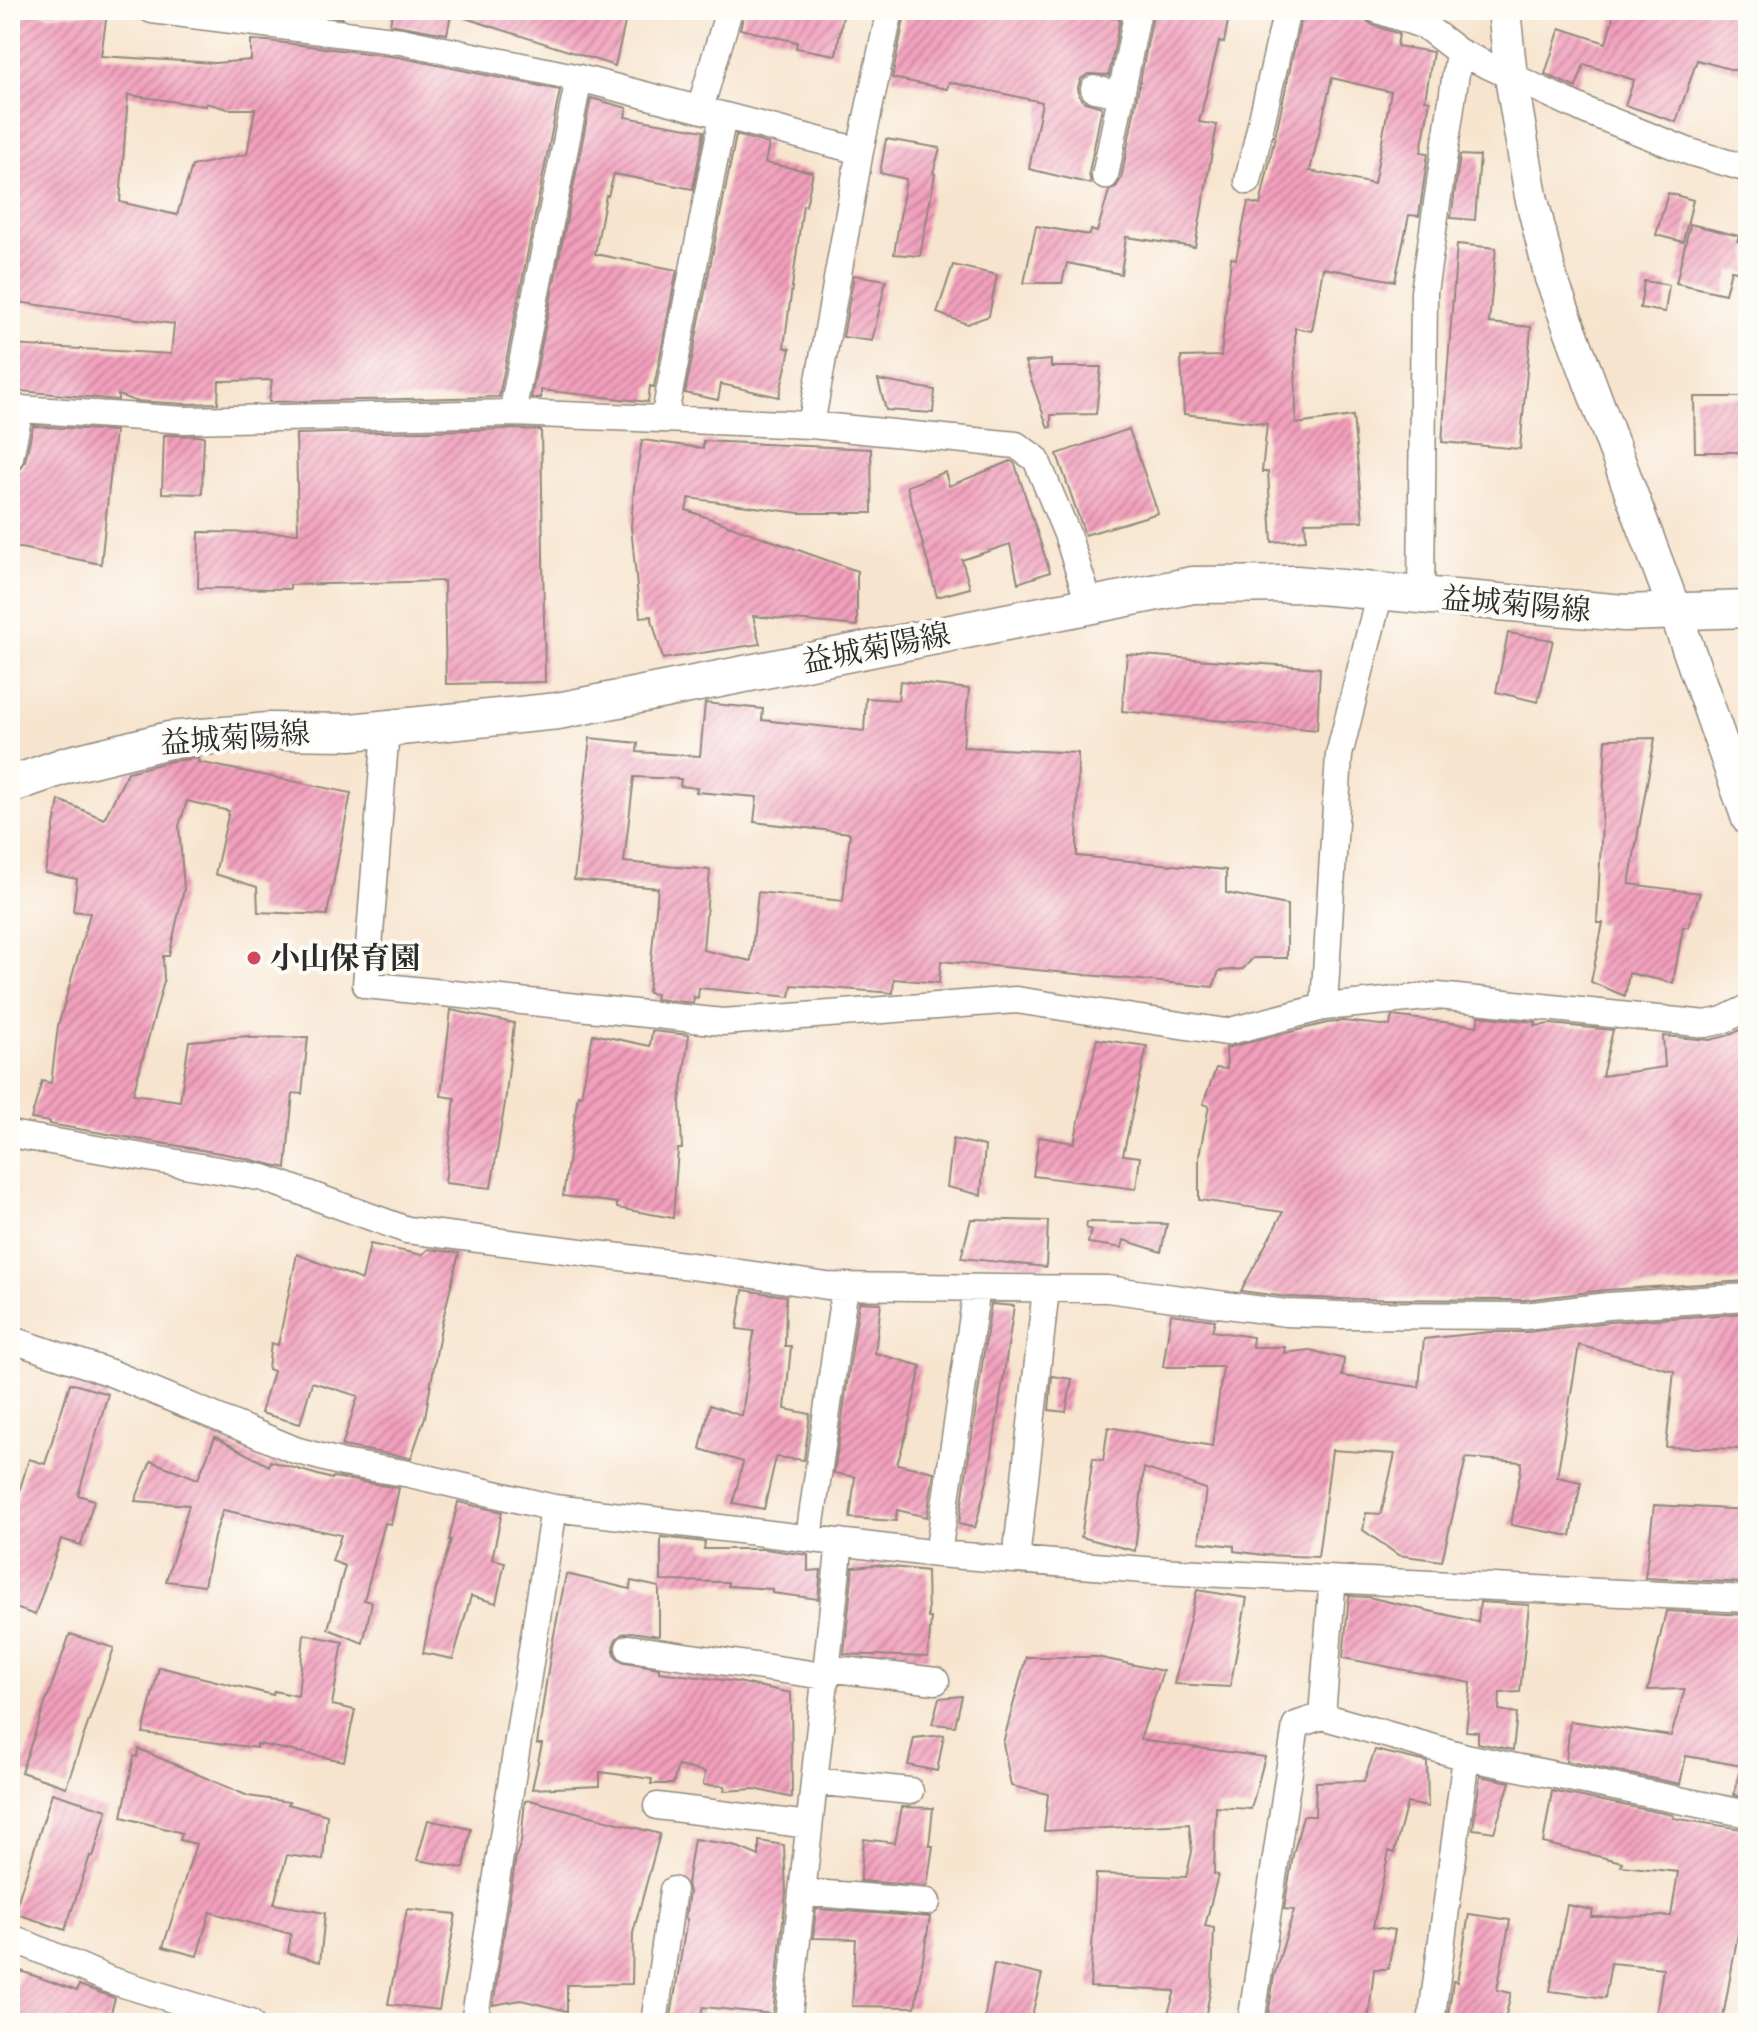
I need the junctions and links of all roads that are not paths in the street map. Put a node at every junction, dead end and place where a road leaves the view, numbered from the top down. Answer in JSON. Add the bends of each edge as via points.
{"nodes":[{"id":1,"x":152,"y":10,"type":"edge"},
{"id":2,"x":729,"y":10,"type":"edge"},
{"id":3,"x":890,"y":10,"type":"edge"},
{"id":4,"x":1138,"y":10,"type":"edge"},
{"id":5,"x":1287,"y":10,"type":"edge"},
{"id":6,"x":1378,"y":10,"type":"edge"},
{"id":7,"x":1504,"y":10,"type":"edge"},
{"id":8,"x":259,"y":16,"type":"edge"},
{"id":9,"x":1459,"y":52,"type":"junction"},
{"id":10,"x":1511,"y":77,"type":"junction"},
{"id":11,"x":579,"y":78,"type":"junction"},
{"id":12,"x":1094,"y":89,"type":"dead end"},
{"id":13,"x":1121,"y":94,"type":"junction"},
{"id":14,"x":712,"y":112,"type":"junction"},
{"id":15,"x":860,"y":151,"type":"junction"},
{"id":16,"x":1748,"y":169,"type":"edge"},
{"id":17,"x":1105,"y":176,"type":"dead end"},
{"id":18,"x":1248,"y":181,"type":"dead end"},
{"id":19,"x":15,"y":408,"type":"edge"},
{"id":20,"x":512,"y":413,"type":"junction"},
{"id":21,"x":664,"y":419,"type":"junction"},
{"id":22,"x":811,"y":425,"type":"junction"},
{"id":23,"x":10,"y":457,"type":"edge"},
{"id":24,"x":1380,"y":592,"type":"junction"},
{"id":25,"x":1421,"y":597,"type":"junction"},
{"id":26,"x":1090,"y":606,"type":"junction"},
{"id":27,"x":1748,"y":609,"type":"edge"},
{"id":28,"x":1675,"y":611,"type":"junction"},
{"id":29,"x":386,"y":729,"type":"junction"},
{"id":30,"x":10,"y":785,"type":"edge"},
{"id":31,"x":1748,"y":819,"type":"edge"},
{"id":32,"x":1324,"y":1007,"type":"junction"},
{"id":33,"x":1748,"y":1008,"type":"edge"},
{"id":34,"x":10,"y":1134,"type":"edge"},
{"id":35,"x":845,"y":1286,"type":"junction"},
{"id":36,"x":977,"y":1288,"type":"junction"},
{"id":37,"x":1046,"y":1289,"type":"junction"},
{"id":38,"x":1748,"y":1297,"type":"edge"},
{"id":39,"x":10,"y":1339,"type":"edge"},
{"id":40,"x":554,"y":1508,"type":"junction"},
{"id":41,"x":809,"y":1537,"type":"junction"},
{"id":42,"x":840,"y":1542,"type":"junction"},
{"id":43,"x":938,"y":1554,"type":"junction"},
{"id":44,"x":1016,"y":1560,"type":"junction"},
{"id":45,"x":1336,"y":1581,"type":"junction"},
{"id":46,"x":1748,"y":1599,"type":"edge"},
{"id":47,"x":629,"y":1648,"type":"dead end"},
{"id":48,"x":826,"y":1672,"type":"junction"},
{"id":49,"x":936,"y":1681,"type":"dead end"},
{"id":50,"x":1322,"y":1716,"type":"junction"},
{"id":51,"x":1466,"y":1757,"type":"junction"},
{"id":52,"x":814,"y":1781,"type":"junction"},
{"id":53,"x":910,"y":1791,"type":"dead end"},
{"id":54,"x":657,"y":1806,"type":"dead end"},
{"id":55,"x":1748,"y":1814,"type":"edge"},
{"id":56,"x":809,"y":1825,"type":"junction"},
{"id":57,"x":673,"y":1890,"type":"dead end"},
{"id":58,"x":802,"y":1892,"type":"junction"},
{"id":59,"x":927,"y":1902,"type":"dead end"},
{"id":60,"x":10,"y":1937,"type":"edge"},
{"id":61,"x":250,"y":2023,"type":"edge"},
{"id":62,"x":474,"y":2023,"type":"edge"},
{"id":63,"x":654,"y":2023,"type":"edge"},
{"id":64,"x":788,"y":2023,"type":"edge"},
{"id":65,"x":1251,"y":2023,"type":"edge"},
{"id":66,"x":1431,"y":2023,"type":"edge"}],
"edges":[{"from":1,"to":8,"type":"street"},
{"from":2,"to":14,"type":"street"},
{"from":3,"to":15,"type":"street"},
{"from":4,"to":13,"type":"street"},
{"from":5,"to":18,"type":"street"},
{"from":6,"to":9,"type":"street","via":[[1425,26]]},
{"from":7,"to":10,"type":"street"},
{"from":8,"to":11,"type":"street"},
{"from":9,"to":10,"type":"street"},
{"from":9,"to":25,"type":"street","via":[[1424,292]]},
{"from":10,"to":16,"type":"street","via":[[1690,152]]},
{"from":10,"to":28,"type":"street","via":[[1551,278]]},
{"from":11,"to":14,"type":"street"},
{"from":11,"to":20,"type":"street"},
{"from":12,"to":13,"type":"street"},
{"from":13,"to":17,"type":"street"},
{"from":14,"to":15,"type":"street"},
{"from":14,"to":21,"type":"street"},
{"from":15,"to":22,"type":"street"},
{"from":19,"to":20,"type":"street","via":[[185,420]]},
{"from":19,"to":23,"type":"street"},
{"from":20,"to":21,"type":"street"},
{"from":21,"to":22,"type":"street"},
{"from":22,"to":26,"type":"street","via":[[1016,445],[1036,459]]},
{"from":24,"to":25,"type":"main road","name":"益城菊陽線"},
{"from":24,"to":26,"type":"main road","name":"益城菊陽線","via":[[1296,584],[1193,585]]},
{"from":24,"to":32,"type":"street","via":[[1339,755]]},
{"from":25,"to":28,"type":"main road","name":"益城菊陽線","via":[[1624,613]]},
{"from":26,"to":29,"type":"main road","name":"益城菊陽線","via":[[558,711]]},
{"from":27,"to":28,"type":"main road","name":"益城菊陽線"},
{"from":28,"to":31,"type":"street"},
{"from":29,"to":30,"type":"main road","name":"益城菊陽線","via":[[169,740]]},
{"from":29,"to":32,"type":"street","via":[[366,985],[723,1022],[1016,1000],[1226,1032]]},
{"from":32,"to":33,"type":"street","via":[[1438,996],[1706,1024]]},
{"from":34,"to":35,"type":"street","via":[[264,1178],[407,1230]]},
{"from":35,"to":36,"type":"street"},
{"from":35,"to":41,"type":"street"},
{"from":36,"to":37,"type":"street"},
{"from":36,"to":43,"type":"street"},
{"from":37,"to":38,"type":"street","via":[[1107,1289],[1286,1313],[1358,1315],[1525,1316]]},
{"from":37,"to":44,"type":"street"},
{"from":39,"to":40,"type":"street","via":[[111,1373],[295,1450]]},
{"from":40,"to":41,"type":"street"},
{"from":40,"to":62,"type":"street"},
{"from":41,"to":42,"type":"street"},
{"from":42,"to":43,"type":"street"},
{"from":42,"to":48,"type":"street"},
{"from":43,"to":44,"type":"street"},
{"from":44,"to":45,"type":"street"},
{"from":45,"to":46,"type":"street"},
{"from":45,"to":50,"type":"street"},
{"from":47,"to":48,"type":"street"},
{"from":48,"to":49,"type":"street"},
{"from":48,"to":52,"type":"street"},
{"from":50,"to":51,"type":"street"},
{"from":50,"to":65,"type":"street","via":[[1296,1725]]},
{"from":51,"to":55,"type":"street"},
{"from":51,"to":66,"type":"street"},
{"from":52,"to":53,"type":"street"},
{"from":52,"to":56,"type":"street"},
{"from":54,"to":56,"type":"street"},
{"from":56,"to":58,"type":"street"},
{"from":57,"to":63,"type":"street"},
{"from":58,"to":59,"type":"street"},
{"from":58,"to":64,"type":"street"},
{"from":60,"to":61,"type":"street","via":[[110,1980]]}]}
